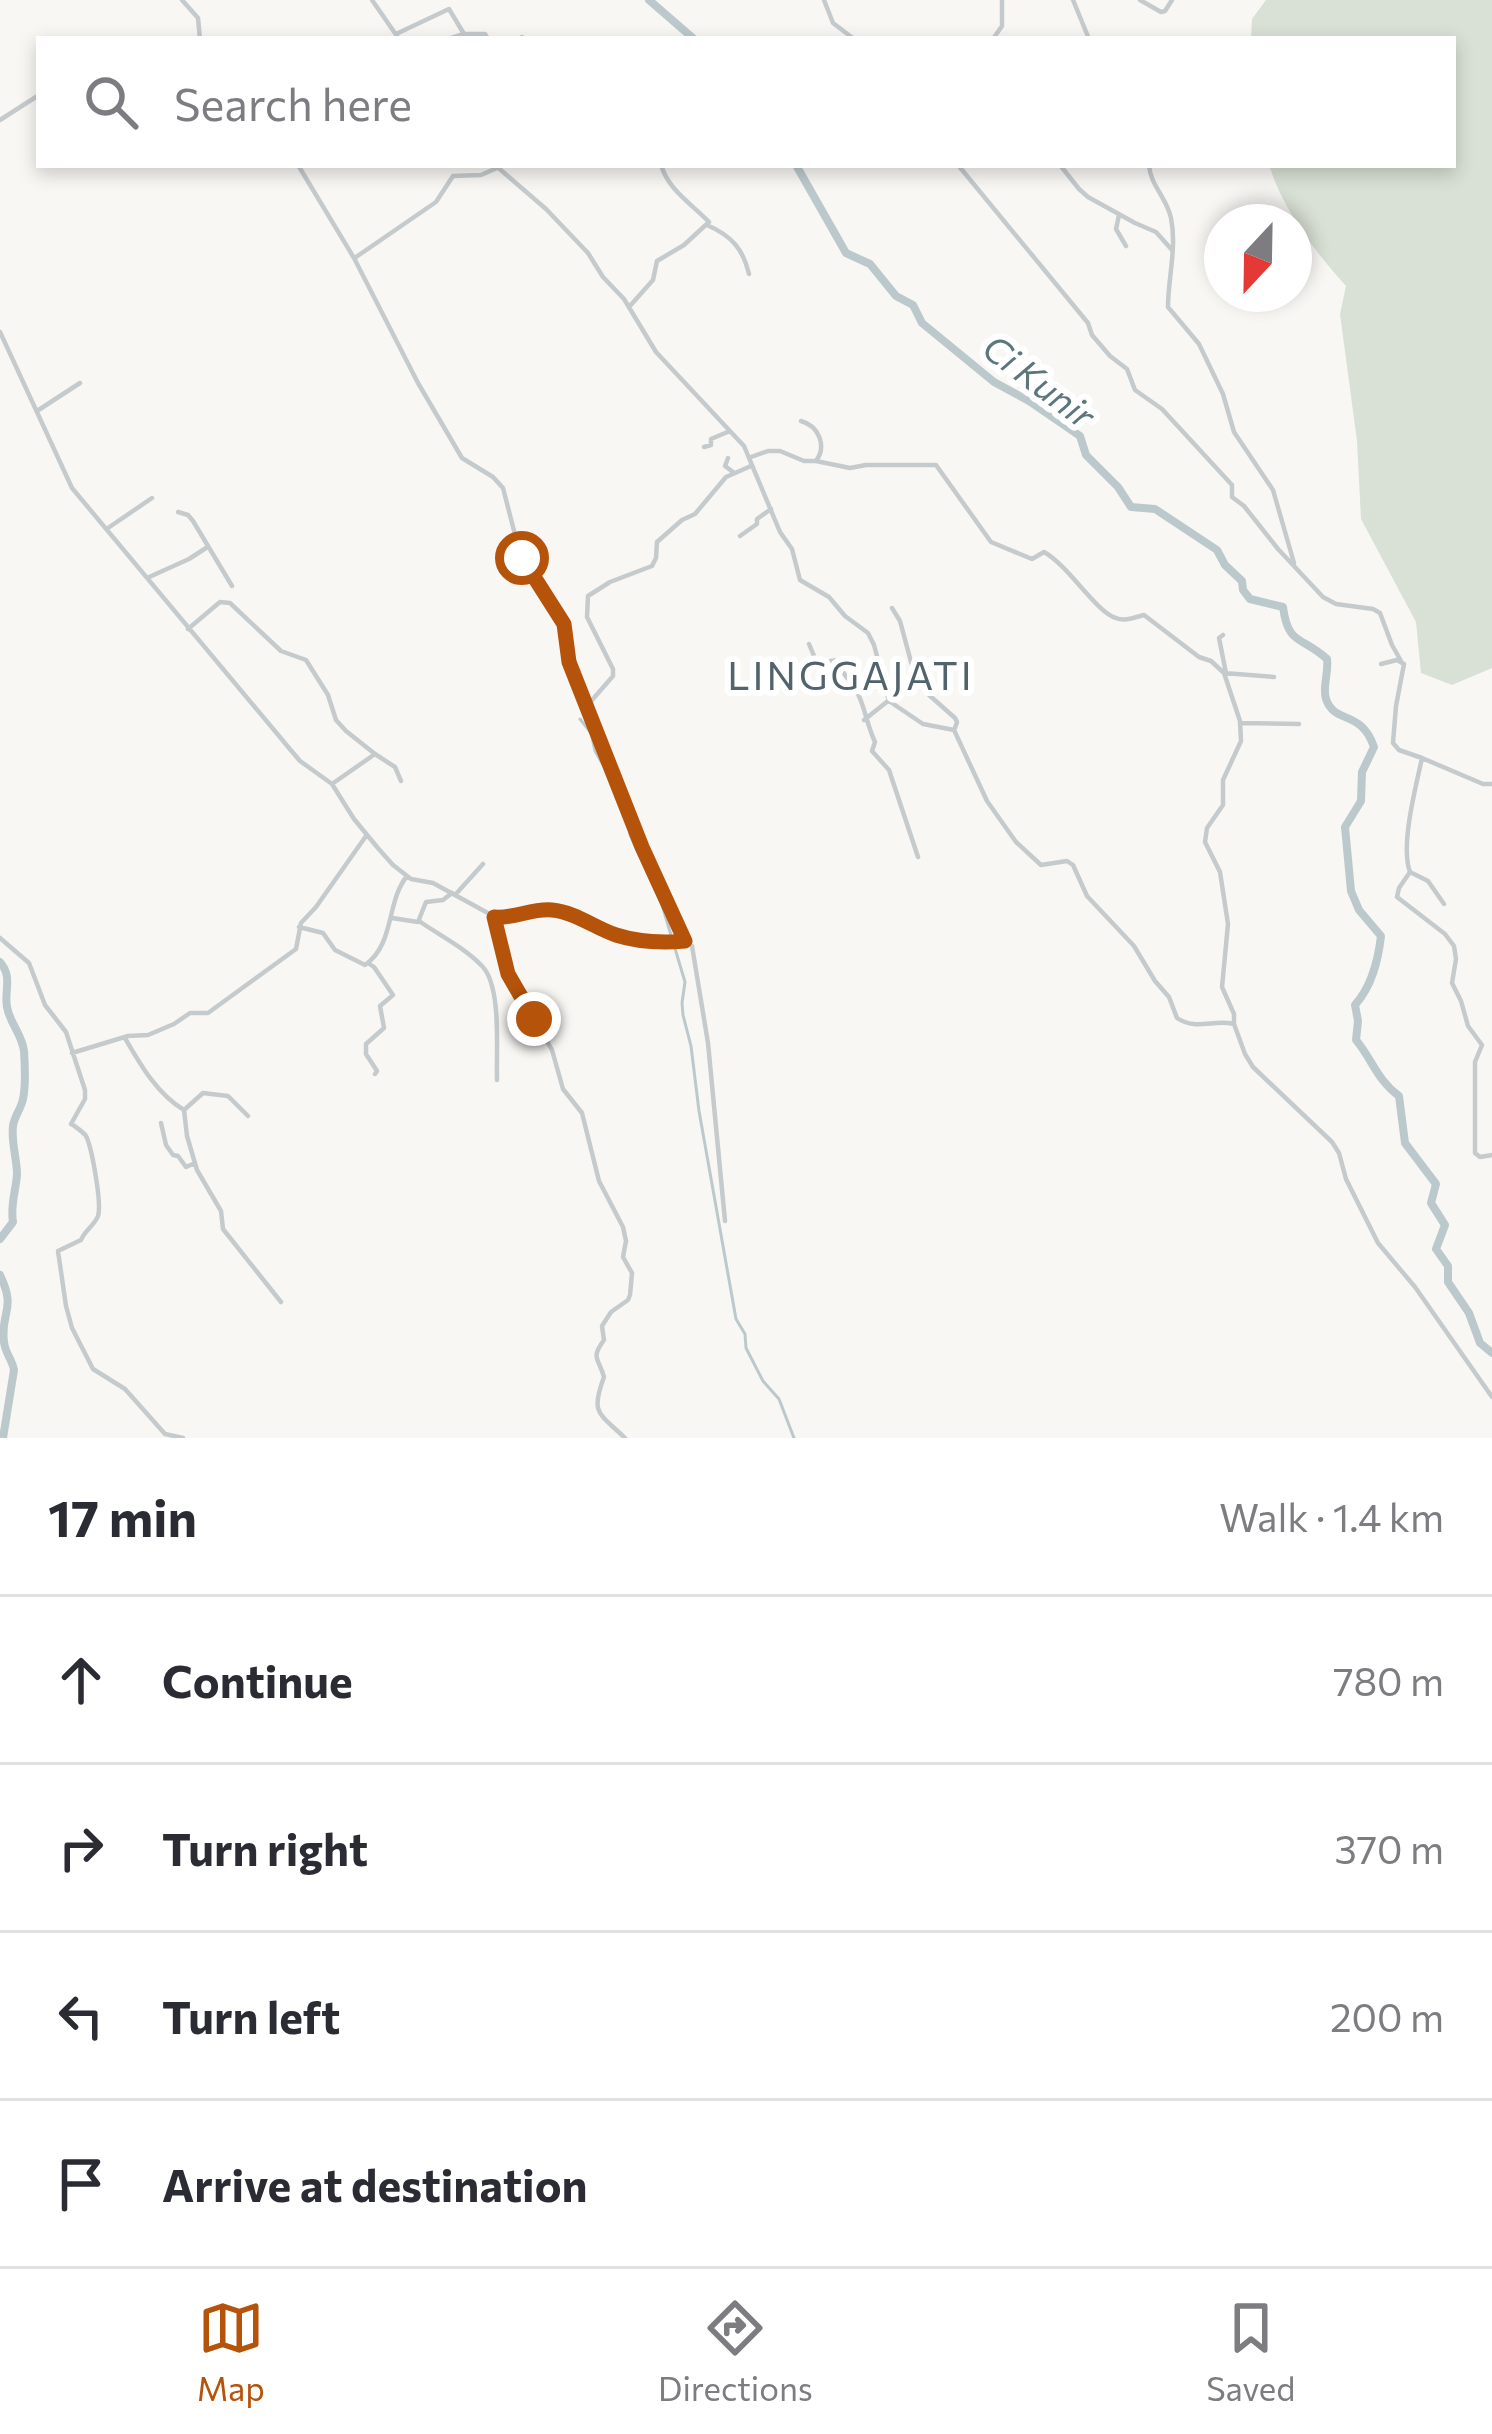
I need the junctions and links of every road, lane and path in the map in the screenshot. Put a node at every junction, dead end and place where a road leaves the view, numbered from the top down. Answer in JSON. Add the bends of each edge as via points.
{"nodes":[{"id":1,"x":182,"y":0,"type":"edge"},
{"id":2,"x":372,"y":0,"type":"edge"},
{"id":3,"x":824,"y":0,"type":"edge"},
{"id":4,"x":1002,"y":0,"type":"edge"},
{"id":5,"x":1073,"y":0,"type":"edge"},
{"id":6,"x":1140,"y":0,"type":"edge"},
{"id":7,"x":1172,"y":0,"type":"edge"},
{"id":8,"x":464,"y":34,"type":"junction"},
{"id":9,"x":200,"y":36,"type":"edge"},
{"id":10,"x":398,"y":36,"type":"edge"},
{"id":11,"x":458,"y":36,"type":"edge"},
{"id":12,"x":486,"y":36,"type":"edge"},
{"id":13,"x":850,"y":36,"type":"edge"},
{"id":14,"x":995,"y":36,"type":"edge"},
{"id":15,"x":1088,"y":36,"type":"edge"},
{"id":16,"x":36,"y":97,"type":"edge"},
{"id":17,"x":0,"y":120,"type":"edge"},
{"id":18,"x":300,"y":168,"type":"edge"},
{"id":19,"x":461,"y":168,"type":"edge"},
{"id":20,"x":493,"y":168,"type":"edge"},
{"id":21,"x":498,"y":168,"type":"edge"},
{"id":22,"x":663,"y":168,"type":"edge"},
{"id":23,"x":964,"y":168,"type":"edge"},
{"id":24,"x":1062,"y":168,"type":"edge"},
{"id":25,"x":1148,"y":168,"type":"edge"},
{"id":26,"x":462,"y":174,"type":"junction"},
{"id":27,"x":1119,"y":215,"type":"junction"},
{"id":28,"x":707,"y":225,"type":"junction"},
{"id":29,"x":1162,"y":238,"type":"junction"},
{"id":30,"x":1172,"y":239,"type":"junction"},
{"id":31,"x":1126,"y":246,"type":"dead end"},
{"id":32,"x":1172,"y":250,"type":"junction"},
{"id":33,"x":354,"y":258,"type":"junction"},
{"id":34,"x":749,"y":274,"type":"dead end"},
{"id":35,"x":629,"y":307,"type":"junction"},
{"id":36,"x":0,"y":332,"type":"edge"},
{"id":37,"x":4,"y":350,"type":"edge"},
{"id":38,"x":80,"y":382,"type":"dead end"},
{"id":39,"x":37,"y":411,"type":"junction"},
{"id":40,"x":801,"y":421,"type":"dead end"},
{"id":41,"x":730,"y":431,"type":"junction"},
{"id":42,"x":704,"y":447,"type":"dead end"},
{"id":43,"x":728,"y":458,"type":"dead end"},
{"id":44,"x":752,"y":461,"type":"junction"},
{"id":45,"x":816,"y":461,"type":"junction"},
{"id":46,"x":733,"y":472,"type":"junction"},
{"id":47,"x":152,"y":498,"type":"dead end"},
{"id":48,"x":771,"y":509,"type":"junction"},
{"id":49,"x":178,"y":512,"type":"dead end"},
{"id":50,"x":108,"y":529,"type":"junction"},
{"id":51,"x":740,"y":536,"type":"dead end"},
{"id":52,"x":207,"y":548,"type":"junction"},
{"id":53,"x":1295,"y":565,"type":"junction"},
{"id":54,"x":147,"y":578,"type":"junction"},
{"id":55,"x":232,"y":586,"type":"dead end"},
{"id":56,"x":892,"y":608,"type":"dead end"},
{"id":57,"x":188,"y":629,"type":"junction"},
{"id":58,"x":1223,"y":635,"type":"dead end"},
{"id":59,"x":809,"y":644,"type":"dead end"},
{"id":60,"x":1401,"y":661,"type":"junction"},
{"id":61,"x":1381,"y":664,"type":"dead end"},
{"id":62,"x":1225,"y":673,"type":"junction"},
{"id":63,"x":1274,"y":677,"type":"dead end"},
{"id":64,"x":889,"y":701,"type":"junction"},
{"id":65,"x":586,"y":706,"type":"junction"},
{"id":66,"x":864,"y":720,"type":"junction"},
{"id":67,"x":1241,"y":723,"type":"junction"},
{"id":68,"x":1299,"y":724,"type":"dead end"},
{"id":69,"x":954,"y":730,"type":"junction"},
{"id":70,"x":375,"y":754,"type":"junction"},
{"id":71,"x":1422,"y":758,"type":"junction"},
{"id":72,"x":401,"y":782,"type":"dead end"},
{"id":73,"x":332,"y":784,"type":"junction"},
{"id":74,"x":1492,"y":784,"type":"edge"},
{"id":75,"x":367,"y":835,"type":"junction"},
{"id":76,"x":918,"y":857,"type":"dead end"},
{"id":77,"x":483,"y":864,"type":"dead end"},
{"id":78,"x":1410,"y":872,"type":"junction"},
{"id":79,"x":407,"y":876,"type":"junction"},
{"id":80,"x":454,"y":894,"type":"junction"},
{"id":81,"x":1444,"y":904,"type":"dead end"},
{"id":82,"x":494,"y":917,"type":"junction"},
{"id":83,"x":392,"y":918,"type":"junction"},
{"id":84,"x":419,"y":921,"type":"junction"},
{"id":85,"x":299,"y":927,"type":"junction"},
{"id":86,"x":0,"y":938,"type":"edge"},
{"id":87,"x":677,"y":942,"type":"junction"},
{"id":88,"x":368,"y":963,"type":"junction"},
{"id":89,"x":1234,"y":1024,"type":"junction"},
{"id":90,"x":125,"y":1037,"type":"junction"},
{"id":91,"x":72,"y":1053,"type":"junction"},
{"id":92,"x":374,"y":1074,"type":"dead end"},
{"id":93,"x":497,"y":1080,"type":"dead end"},
{"id":94,"x":184,"y":1110,"type":"junction"},
{"id":95,"x":248,"y":1116,"type":"dead end"},
{"id":96,"x":161,"y":1123,"type":"dead end"},
{"id":97,"x":1492,"y":1155,"type":"edge"},
{"id":98,"x":195,"y":1163,"type":"junction"},
{"id":99,"x":725,"y":1221,"type":"dead end"},
{"id":100,"x":281,"y":1302,"type":"dead end"},
{"id":101,"x":1492,"y":1397,"type":"edge"},
{"id":102,"x":183,"y":1438,"type":"edge"},
{"id":103,"x":625,"y":1438,"type":"edge"}],
"edges":[{"from":1,"to":9,"type":"street","via":[[198,18]]},
{"from":2,"to":10,"type":"street"},
{"from":3,"to":13,"type":"street","via":[[833,23]]},
{"from":4,"to":14,"type":"street"},
{"from":5,"to":15,"type":"street"},
{"from":6,"to":7,"type":"street","via":[[1161,12]]},
{"from":8,"to":10,"type":"street","via":[[449,9]]},
{"from":8,"to":11,"type":"street"},
{"from":8,"to":12,"type":"street"},
{"from":16,"to":17,"type":"street"},
{"from":18,"to":33,"type":"street"},
{"from":19,"to":26,"type":"street"},
{"from":20,"to":26,"type":"street"},
{"from":21,"to":35,"type":"street","via":[[588,253]]},
{"from":22,"to":28,"type":"street"},
{"from":23,"to":53,"type":"street","via":[[1136,390],[1231,483],[1232,496]]},
{"from":24,"to":27,"type":"street"},
{"from":25,"to":30,"type":"street"},
{"from":26,"to":33,"type":"street","via":[[436,202]]},
{"from":27,"to":29,"type":"street"},
{"from":27,"to":31,"type":"street","via":[[1116,229]]},
{"from":28,"to":34,"type":"street","via":[[735,242]]},
{"from":28,"to":35,"type":"street","via":[[657,261],[653,280]]},
{"from":29,"to":30,"type":"street"},
{"from":29,"to":32,"type":"street"},
{"from":30,"to":32,"type":"street"},
{"from":32,"to":53,"type":"street","via":[[1168,308],[1199,344],[1234,432],[1273,490]]},
{"from":33,"to":65,"type":"street","via":[[462,458],[503,488],[520,554],[564,624]]},
{"from":35,"to":41,"type":"street","via":[[656,352]]},
{"from":36,"to":37,"type":"street"},
{"from":37,"to":39,"type":"street"},
{"from":38,"to":39,"type":"street"},
{"from":39,"to":50,"type":"street","via":[[72,488]]},
{"from":40,"to":45,"type":"street","via":[[820,441]]},
{"from":41,"to":42,"type":"street"},
{"from":41,"to":44,"type":"street"},
{"from":43,"to":46,"type":"street"},
{"from":44,"to":45,"type":"street","via":[[768,451]]},
{"from":44,"to":46,"type":"street"},
{"from":44,"to":48,"type":"street"},
{"from":45,"to":62,"type":"street","via":[[936,465],[991,542],[1032,559],[1046,552],[1107,614],[1144,615]]},
{"from":46,"to":65,"type":"street","via":[[657,542],[652,566],[588,596],[587,617],[614,676]]},
{"from":47,"to":50,"type":"street"},
{"from":48,"to":51,"type":"street"},
{"from":48,"to":64,"type":"street","via":[[800,580],[872,638]]},
{"from":49,"to":52,"type":"street"},
{"from":50,"to":54,"type":"street"},
{"from":52,"to":54,"type":"street"},
{"from":52,"to":55,"type":"street"},
{"from":53,"to":60,"type":"street","via":[[1330,602],[1378,611]]},
{"from":54,"to":57,"type":"street"},
{"from":56,"to":69,"type":"street","via":[[914,673],[955,718]]},
{"from":57,"to":70,"type":"street","via":[[220,602],[230,603],[281,651],[306,660],[337,720]]},
{"from":57,"to":73,"type":"street","via":[[300,761]]},
{"from":58,"to":62,"type":"street"},
{"from":59,"to":66,"type":"street","via":[[817,663],[838,660]]},
{"from":60,"to":61,"type":"street"},
{"from":60,"to":71,"type":"street","via":[[1393,743]]},
{"from":62,"to":63,"type":"street"},
{"from":62,"to":67,"type":"street"},
{"from":64,"to":66,"type":"street"},
{"from":64,"to":69,"type":"street","via":[[923,724]]},
{"from":65,"to":87,"type":"street"},
{"from":66,"to":76,"type":"street"},
{"from":67,"to":68,"type":"street"},
{"from":67,"to":89,"type":"street","via":[[1223,806],[1205,842],[1220,872],[1228,921],[1222,985]]},
{"from":69,"to":89,"type":"street","via":[[1016,842],[1041,865],[1073,865],[1180,1021]]},
{"from":70,"to":72,"type":"street"},
{"from":70,"to":73,"type":"street"},
{"from":71,"to":74,"type":"street"},
{"from":71,"to":78,"type":"street","via":[[1412,792]]},
{"from":73,"to":75,"type":"street"},
{"from":75,"to":79,"type":"street"},
{"from":75,"to":85,"type":"street"},
{"from":77,"to":80,"type":"street"},
{"from":78,"to":81,"type":"street","via":[[1434,886]]},
{"from":78,"to":97,"type":"street","via":[[1397,897],[1456,952],[1452,983],[1482,1045],[1475,1153]]},
{"from":79,"to":80,"type":"street"},
{"from":79,"to":83,"type":"street"},
{"from":80,"to":82,"type":"street"},
{"from":80,"to":84,"type":"street","via":[[427,901]]},
{"from":82,"to":87,"type":"street","via":[[559,911],[611,934]]},
{"from":82,"to":103,"type":"street","via":[[508,974],[582,1113],[599,1181],[625,1234],[630,1295],[602,1325],[596,1408]]},
{"from":83,"to":84,"type":"street"},
{"from":83,"to":88,"type":"street"},
{"from":84,"to":93,"type":"street","via":[[488,974]]},
{"from":85,"to":88,"type":"street"},
{"from":85,"to":90,"type":"street","via":[[296,949],[215,1010]]},
{"from":86,"to":91,"type":"street","via":[[29,963]]},
{"from":87,"to":99,"type":"street","via":[[694,949]]},
{"from":88,"to":92,"type":"street","via":[[393,994],[380,1006],[384,1028],[366,1044]]},
{"from":89,"to":101,"type":"street","via":[[1253,1067],[1333,1142],[1375,1239]]},
{"from":90,"to":91,"type":"street"},
{"from":90,"to":94,"type":"street","via":[[159,1089]]},
{"from":91,"to":102,"type":"street","via":[[85,1096],[71,1124],[86,1135],[100,1207],[81,1240],[58,1251],[66,1306],[93,1370],[125,1389],[165,1434]]},
{"from":94,"to":95,"type":"street","via":[[202,1093],[228,1096]]},
{"from":94,"to":98,"type":"street"},
{"from":96,"to":98,"type":"street","via":[[167,1148],[185,1167]]},
{"from":98,"to":100,"type":"street","via":[[223,1229]]}]}
